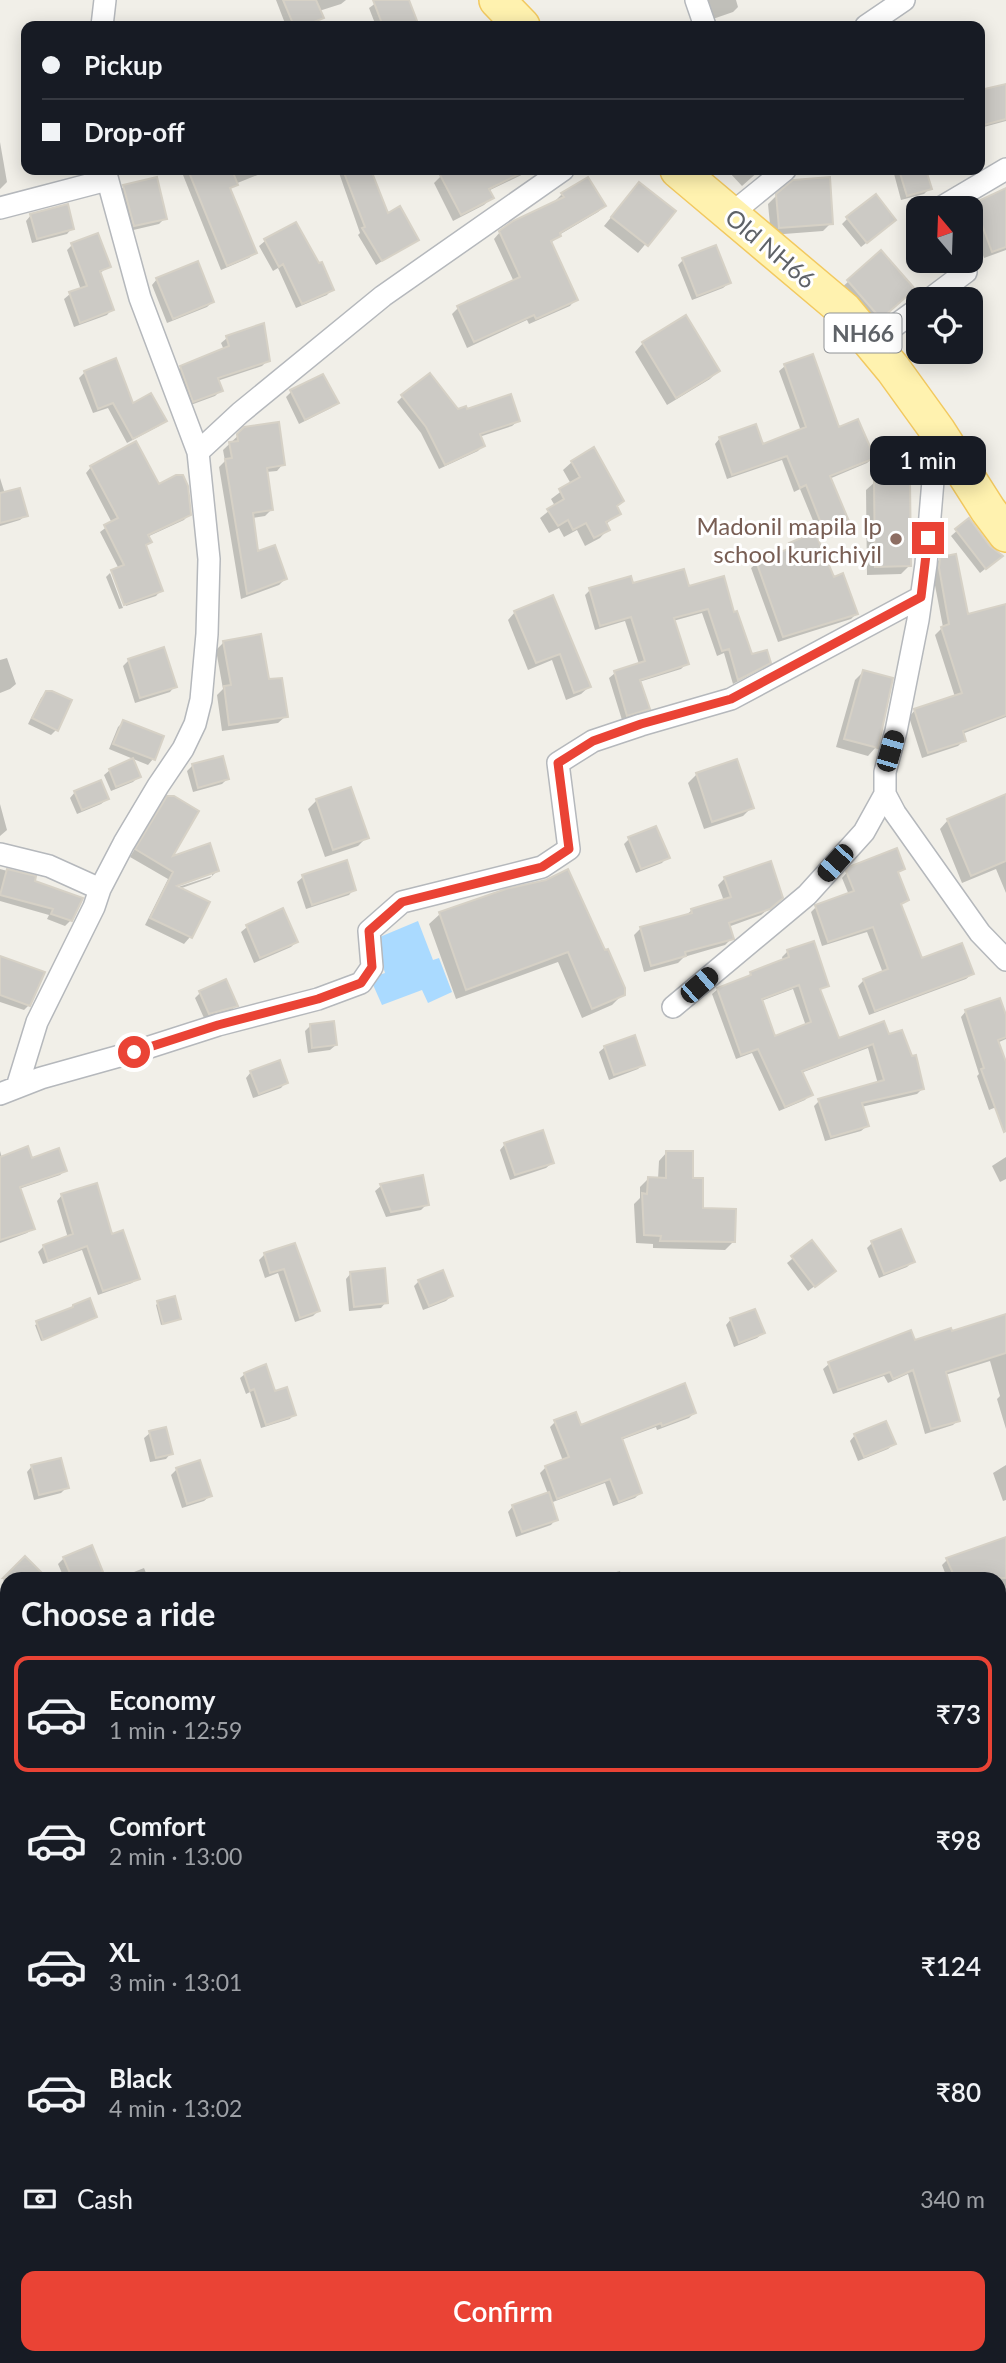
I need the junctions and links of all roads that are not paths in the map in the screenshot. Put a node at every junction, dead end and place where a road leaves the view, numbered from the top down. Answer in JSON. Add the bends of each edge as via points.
{"nodes":[{"id":1,"x":106,"y":0,"type":"edge"},
{"id":2,"x":497,"y":0,"type":"edge"},
{"id":3,"x":696,"y":0,"type":"edge"},
{"id":4,"x":904,"y":0,"type":"edge"},
{"id":5,"x":103,"y":21,"type":"edge"},
{"id":6,"x":517,"y":21,"type":"edge"},
{"id":7,"x":703,"y":21,"type":"edge"},
{"id":8,"x":873,"y":21,"type":"edge"},
{"id":9,"x":1006,"y":169,"type":"edge"},
{"id":10,"x":106,"y":175,"type":"edge"},
{"id":11,"x":556,"y":175,"type":"edge"},
{"id":12,"x":684,"y":175,"type":"edge"},
{"id":13,"x":779,"y":175,"type":"edge"},
{"id":14,"x":960,"y":196,"type":"edge"},
{"id":15,"x":0,"y":208,"type":"edge"},
{"id":16,"x":731,"y":214,"type":"junction"},
{"id":17,"x":965,"y":273,"type":"edge"},
{"id":18,"x":946,"y":287,"type":"edge"},
{"id":19,"x":906,"y":317,"type":"edge"},
{"id":20,"x":871,"y":343,"type":"junction"},
{"id":21,"x":937,"y":430,"type":"junction"},
{"id":22,"x":198,"y":452,"type":"junction"},
{"id":23,"x":1006,"y":534,"type":"edge"},
{"id":24,"x":921,"y":597,"type":"junction"},
{"id":25,"x":885,"y":794,"type":"junction"},
{"id":26,"x":0,"y":854,"type":"edge"},
{"id":27,"x":100,"y":889,"type":"junction"},
{"id":28,"x":1006,"y":960,"type":"edge"},
{"id":29,"x":673,"y":1007,"type":"dead end"},
{"id":30,"x":8,"y":1091,"type":"edge"}],
"edges":[{"from":1,"to":5,"type":"street"},
{"from":2,"to":6,"type":"main road"},
{"from":3,"to":7,"type":"street"},
{"from":4,"to":8,"type":"street"},
{"from":9,"to":14,"type":"street"},
{"from":10,"to":15,"type":"street"},
{"from":10,"to":22,"type":"street","via":[[140,298]]},
{"from":11,"to":22,"type":"street","via":[[383,296]]},
{"from":12,"to":16,"type":"main road","name":"Old NH66","number":"NH66"},
{"from":13,"to":16,"type":"street"},
{"from":16,"to":20,"type":"main road","name":"Old NH66","number":"NH66","via":[[844,310]]},
{"from":17,"to":18,"type":"street"},
{"from":19,"to":20,"type":"street"},
{"from":20,"to":21,"type":"main road","name":"Old NH66","number":"NH66"},
{"from":21,"to":23,"type":"main road","name":"Old NH66","number":"NH66"},
{"from":21,"to":24,"type":"street"},
{"from":22,"to":27,"type":"street","via":[[209,559],[201,700],[183,749]]},
{"from":24,"to":25,"type":"street","via":[[885,772]]},
{"from":24,"to":30,"type":"street","via":[[731,699],[593,741],[558,763],[569,849],[542,867],[402,902],[369,931],[372,967],[361,983],[41,1077]]},
{"from":25,"to":28,"type":"street","via":[[980,933]]},
{"from":25,"to":29,"type":"street","via":[[864,832],[807,895]]},
{"from":26,"to":27,"type":"street","via":[[49,866]]},
{"from":27,"to":30,"type":"street"}]}
